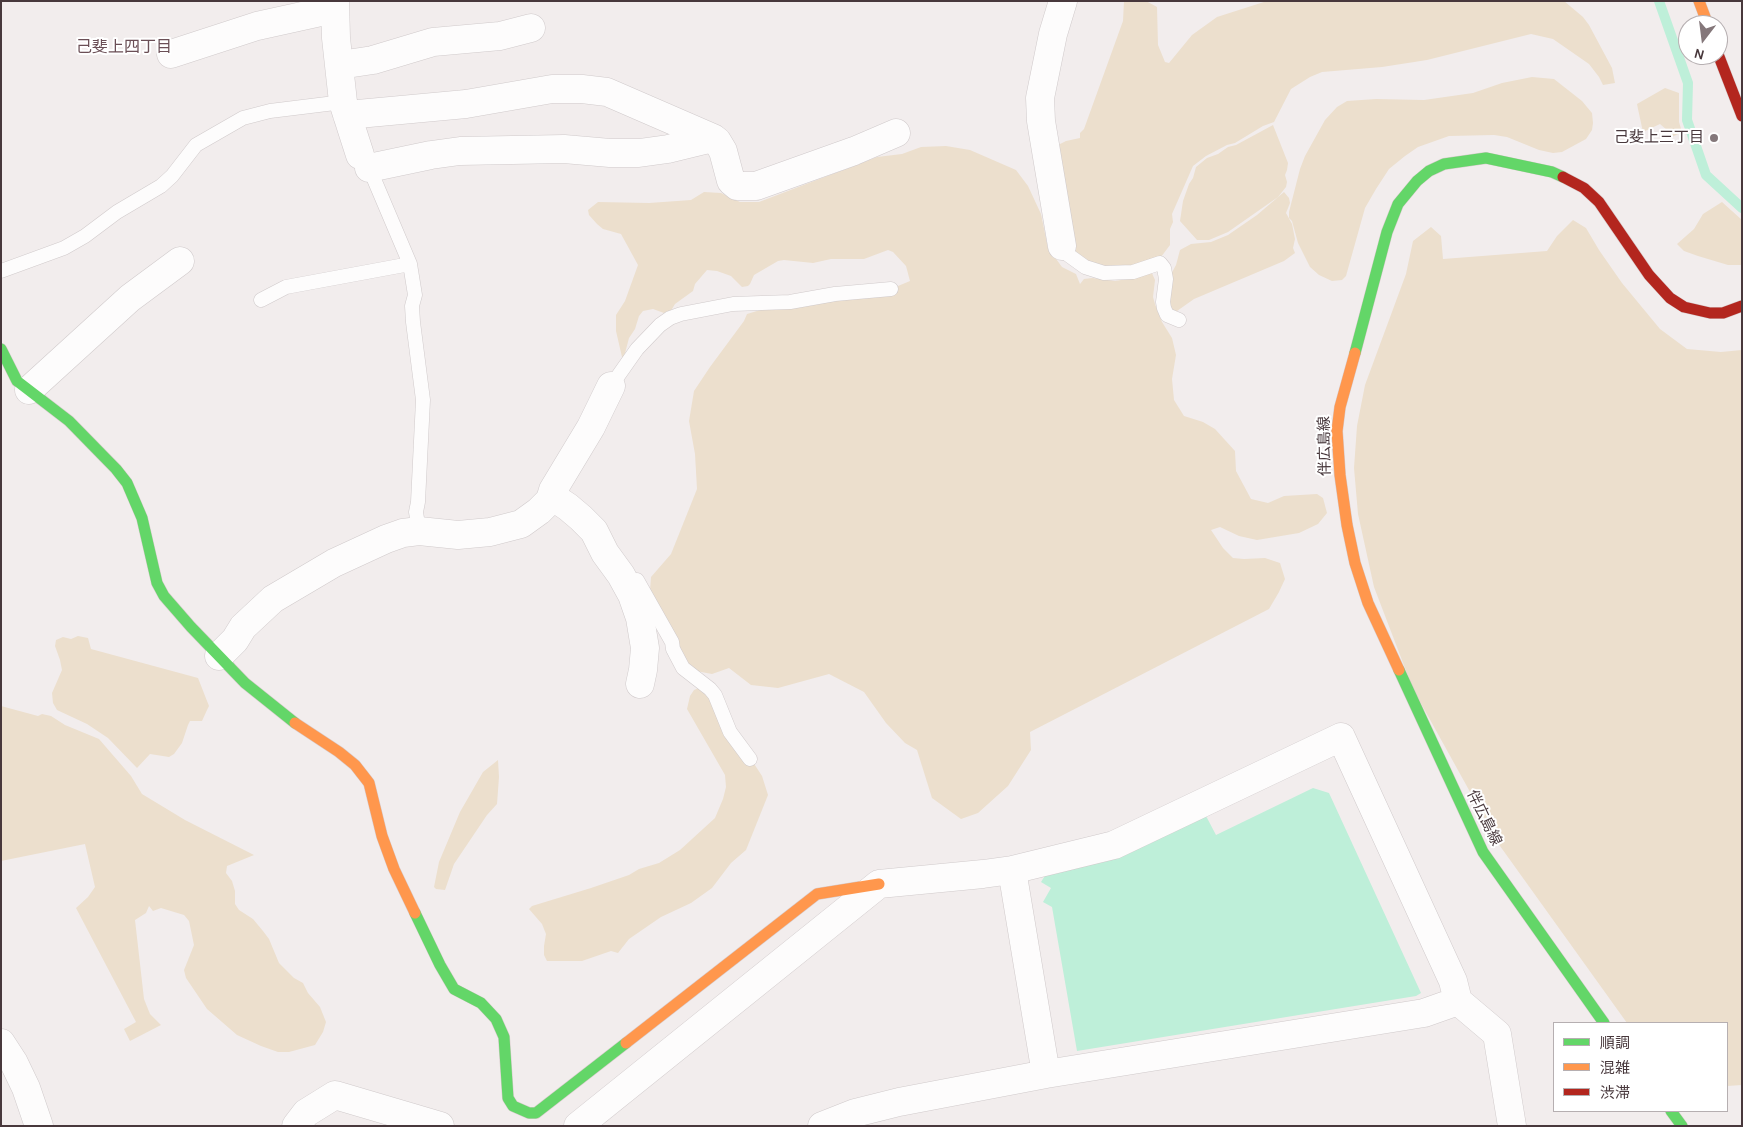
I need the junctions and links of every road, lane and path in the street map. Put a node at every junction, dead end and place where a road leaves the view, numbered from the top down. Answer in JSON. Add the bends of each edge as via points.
{"nodes":[{"id":1,"x":1063,"y":1,"type":"edge"},
{"id":2,"x":1699,"y":1,"type":"edge"},
{"id":3,"x":334,"y":5,"type":"edge"},
{"id":4,"x":1704,"y":15,"type":"edge"},
{"id":5,"x":531,"y":28,"type":"dead end"},
{"id":6,"x":171,"y":54,"type":"dead end"},
{"id":7,"x":340,"y":65,"type":"junction"},
{"id":8,"x":1722,"y":65,"type":"edge"},
{"id":9,"x":345,"y":109,"type":"junction"},
{"id":10,"x":1742,"y":116,"type":"edge"},
{"id":11,"x":896,"y":133,"type":"dead end"},
{"id":12,"x":713,"y":138,"type":"junction"},
{"id":13,"x":365,"y":161,"type":"junction"},
{"id":14,"x":1062,"y":246,"type":"joint"},
{"id":15,"x":180,"y":261,"type":"dead end"},
{"id":16,"x":410,"y":264,"type":"junction"},
{"id":17,"x":1,"y":271,"type":"edge"},
{"id":18,"x":891,"y":289,"type":"dead end"},
{"id":19,"x":260,"y":300,"type":"dead end"},
{"id":20,"x":1742,"y":306,"type":"edge"},
{"id":21,"x":1179,"y":320,"type":"dead end"},
{"id":22,"x":1,"y":349,"type":"edge"},
{"id":23,"x":611,"y":386,"type":"joint"},
{"id":24,"x":29,"y":390,"type":"junction"},
{"id":25,"x":550,"y":500,"type":"junction"},
{"id":26,"x":419,"y":531,"type":"junction"},
{"id":27,"x":599,"y":541,"type":"junction"},
{"id":28,"x":219,"y":656,"type":"junction"},
{"id":29,"x":640,"y":684,"type":"dead end"},
{"id":30,"x":750,"y":759,"type":"dead end"},
{"id":31,"x":1012,"y":870,"type":"junction"},
{"id":32,"x":879,"y":884,"type":"junction"},
{"id":33,"x":1458,"y":1001,"type":"junction"},
{"id":34,"x":1603,"y":1022,"type":"edge"},
{"id":35,"x":1,"y":1043,"type":"edge"},
{"id":36,"x":1046,"y":1074,"type":"junction"},
{"id":37,"x":1672,"y":1112,"type":"edge"},
{"id":38,"x":39,"y":1126,"type":"edge"},
{"id":39,"x":296,"y":1126,"type":"edge"},
{"id":40,"x":440,"y":1126,"type":"edge"},
{"id":41,"x":578,"y":1126,"type":"edge"},
{"id":42,"x":822,"y":1126,"type":"edge"},
{"id":43,"x":1512,"y":1126,"type":"edge"},
{"id":44,"x":1682,"y":1126,"type":"edge"}],
"edges":[{"from":1,"to":14,"type":"street","via":[[1040,98]]},
{"from":2,"to":4,"type":"main road"},
{"from":3,"to":6,"type":"street"},
{"from":3,"to":7,"type":"street"},
{"from":5,"to":7,"type":"street","via":[[500,36],[432,42],[373,60]]},
{"from":7,"to":9,"type":"street"},
{"from":8,"to":10,"type":"main road"},
{"from":9,"to":12,"type":"street","via":[[466,104],[552,90],[582,89],[608,92]]},
{"from":9,"to":13,"type":"street"},
{"from":9,"to":17,"type":"lane","via":[[270,111],[243,118],[196,145],[161,186],[85,236],[64,248]]},
{"from":11,"to":12,"type":"street","via":[[756,186],[737,186],[731,181],[723,151]]},
{"from":12,"to":13,"type":"street","via":[[639,153],[564,149],[460,151]]},
{"from":13,"to":16,"type":"lane"},
{"from":14,"to":21,"type":"lane","via":[[1067,254],[1086,267],[1104,273],[1133,272],[1160,263],[1166,279],[1164,308],[1167,315]]},
{"from":15,"to":24,"type":"street","via":[[130,298]]},
{"from":16,"to":19,"type":"lane","via":[[293,285]]},
{"from":16,"to":26,"type":"lane","via":[[415,295],[413,322],[423,400],[416,512]]},
{"from":18,"to":23,"type":"lane","via":[[790,302],[733,304],[681,314],[670,318],[637,349]]},
{"from":20,"to":34,"type":"main road","name":"伴広島線","via":[[1723,313],[1710,313],[1684,307],[1670,298],[1649,274],[1599,202],[1574,182],[1552,172],[1501,160],[1486,158],[1444,164],[1417,181],[1398,204],[1387,232],[1340,406],[1337,431],[1341,485],[1355,563],[1368,603],[1483,852]]},
{"from":22,"to":24,"type":"main road","via":[[17,380]]},
{"from":23,"to":25,"type":"street"},
{"from":24,"to":28,"type":"main road","via":[[69,421],[127,483],[142,518],[157,583],[164,596]]},
{"from":25,"to":26,"type":"street","via":[[521,524],[490,532],[458,535]]},
{"from":25,"to":27,"type":"street","via":[[560,501],[581,518]]},
{"from":26,"to":28,"type":"street","via":[[386,538],[334,563],[273,599],[243,627]]},
{"from":27,"to":29,"type":"street","via":[[632,595],[640,618],[645,648]]},
{"from":27,"to":30,"type":"lane","via":[[630,567],[683,668],[715,695],[730,732]]},
{"from":28,"to":32,"type":"main road","via":[[245,683],[284,715],[355,765],[369,783],[394,869],[440,965],[454,989],[481,1003],[496,1019],[504,1037],[508,1098],[513,1106],[529,1113],[543,1108],[817,894]]},
{"from":31,"to":32,"type":"street"},
{"from":31,"to":33,"type":"street","via":[[1114,846],[1341,737],[1453,981]]},
{"from":31,"to":36,"type":"street"},
{"from":32,"to":41,"type":"street"},
{"from":33,"to":36,"type":"street","via":[[1424,1013]]},
{"from":33,"to":43,"type":"street","via":[[1496,1034]]},
{"from":35,"to":38,"type":"street","via":[[26,1088]]},
{"from":36,"to":42,"type":"street","via":[[898,1102]]},
{"from":37,"to":44,"type":"main road"},
{"from":39,"to":40,"type":"street","via":[[306,1113],[335,1095]]}]}
